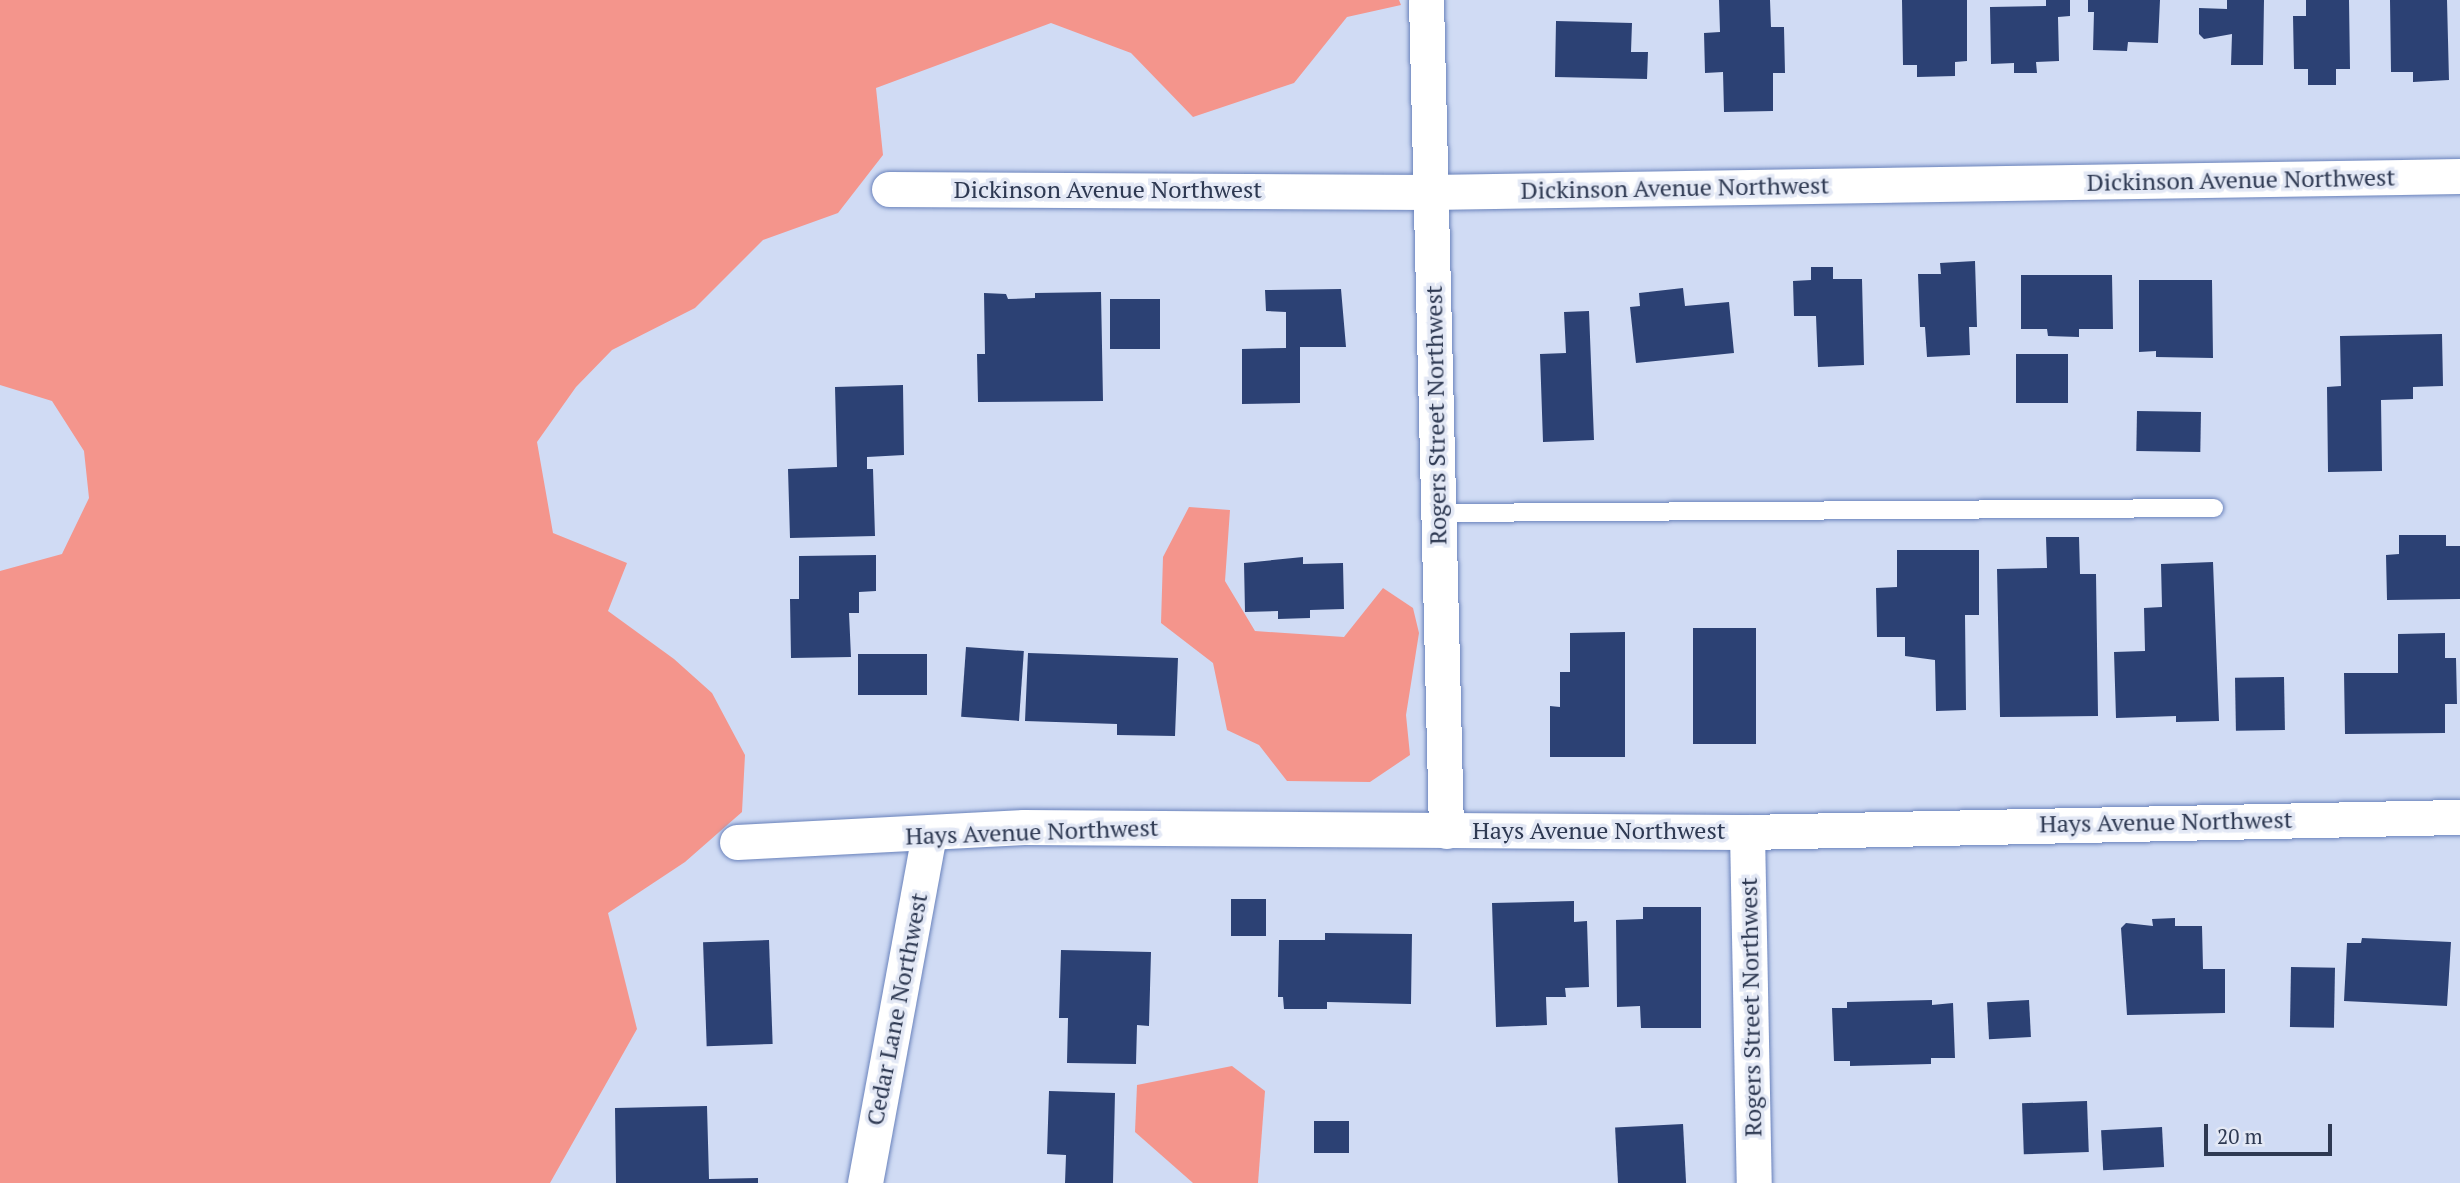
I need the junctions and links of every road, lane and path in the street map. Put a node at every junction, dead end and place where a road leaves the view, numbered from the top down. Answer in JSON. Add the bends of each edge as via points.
{"nodes":[{"id":1,"x":1426,"y":0,"type":"edge"},
{"id":2,"x":2460,"y":176,"type":"edge"},
{"id":3,"x":889,"y":189,"type":"dead end"},
{"id":4,"x":1430,"y":192,"type":"junction"},
{"id":5,"x":2214,"y":508,"type":"dead end"},
{"id":6,"x":1438,"y":513,"type":"junction"},
{"id":7,"x":2460,"y":817,"type":"edge"},
{"id":8,"x":1446,"y":831,"type":"junction"},
{"id":9,"x":1747,"y":832,"type":"junction"},
{"id":10,"x":929,"y":835,"type":"junction"},
{"id":11,"x":737,"y":842,"type":"dead end"},
{"id":12,"x":864,"y":1183,"type":"edge"},
{"id":13,"x":1754,"y":1183,"type":"edge"}],
"edges":[{"from":1,"to":4,"type":"street","name":"Rogers Street Northwest"},
{"from":2,"to":4,"type":"street","name":"Dickinson Avenue Northwest"},
{"from":3,"to":4,"type":"street","name":"Dickinson Avenue Northwest"},
{"from":4,"to":6,"type":"street","name":"Rogers Street Northwest"},
{"from":5,"to":6,"type":"lane"},
{"from":6,"to":8,"type":"street","name":"Rogers Street Northwest"},
{"from":7,"to":9,"type":"street","name":"Hays Avenue Northwest"},
{"from":8,"to":9,"type":"street","name":"Hays Avenue Northwest"},
{"from":8,"to":10,"type":"street","name":"Hays Avenue Northwest","via":[[1024,827]]},
{"from":9,"to":13,"type":"street","name":"Rogers Street Northwest"},
{"from":10,"to":11,"type":"street","name":"Hays Avenue Northwest"},
{"from":10,"to":12,"type":"street","name":"Cedar Lane Northwest"}]}
